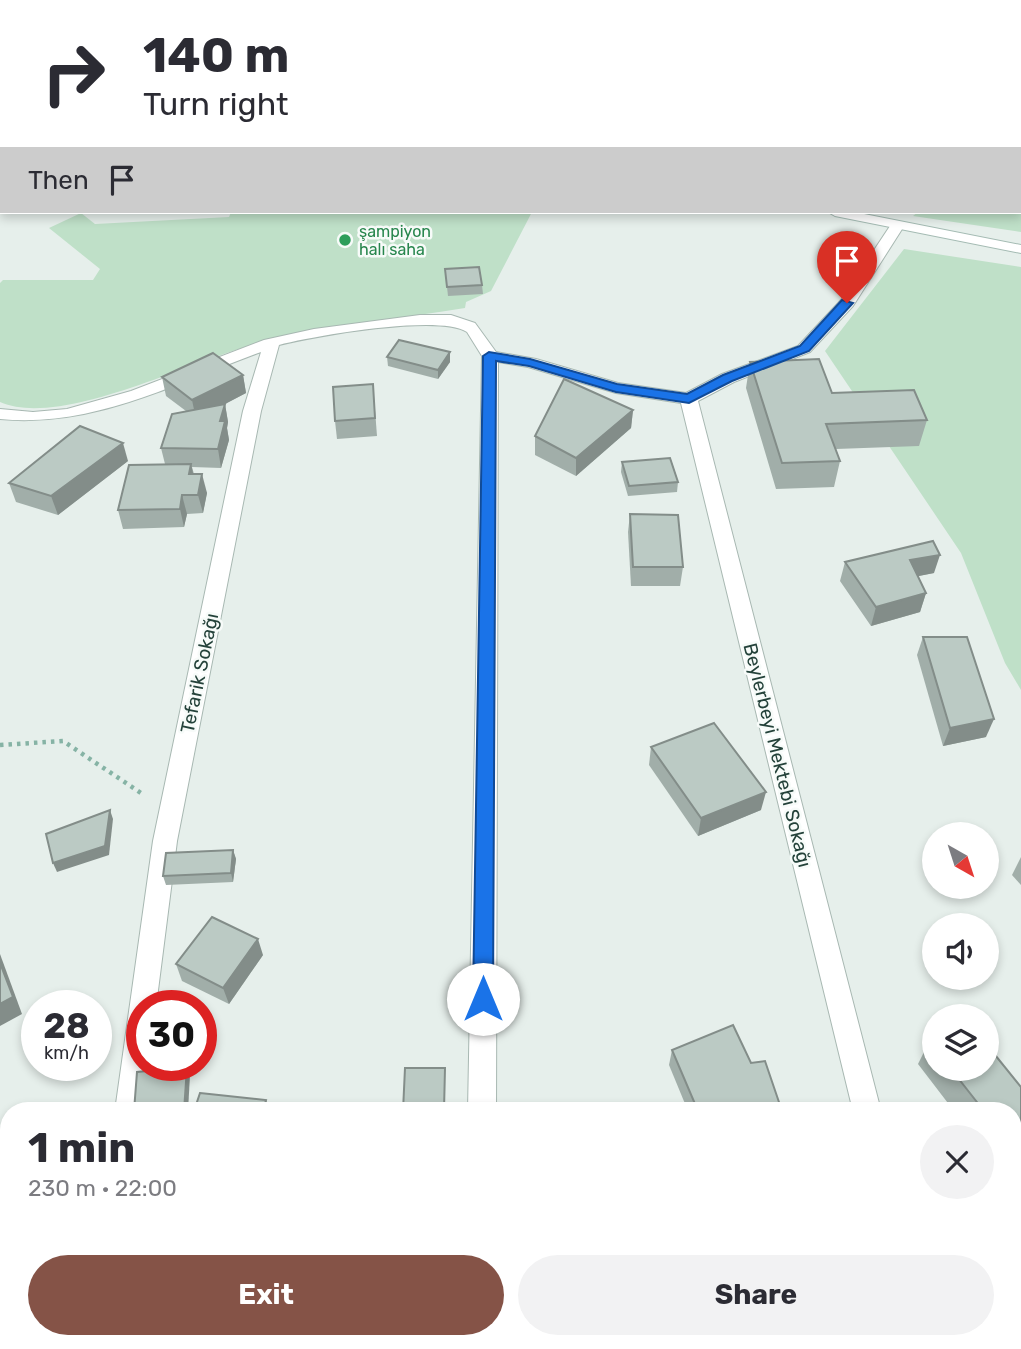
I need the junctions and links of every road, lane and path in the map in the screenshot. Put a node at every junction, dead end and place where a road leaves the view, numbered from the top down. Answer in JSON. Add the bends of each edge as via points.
{"nodes":[{"id":1,"x":844,"y":214,"type":"edge"},
{"id":2,"x":897,"y":226,"type":"junction"},
{"id":3,"x":1021,"y":248,"type":"edge"},
{"id":4,"x":272,"y":343,"type":"junction"},
{"id":5,"x":489,"y":356,"type":"junction"},
{"id":6,"x":689,"y":399,"type":"junction"},
{"id":7,"x":5,"y":419,"type":"edge"},
{"id":8,"x":0,"y":746,"type":"edge"},
{"id":9,"x":172,"y":804,"type":"junction"},
{"id":10,"x":145,"y":990,"type":"edge"},
{"id":11,"x":133,"y":1081,"type":"edge"},
{"id":12,"x":130,"y":1102,"type":"edge"},
{"id":13,"x":482,"y":1102,"type":"edge"},
{"id":14,"x":865,"y":1102,"type":"edge"}],
"edges":[{"from":1,"to":2,"type":"street"},
{"from":2,"to":3,"type":"street"},
{"from":2,"to":6,"type":"street","via":[[847,303],[804,349],[728,378]]},
{"from":4,"to":5,"type":"street","via":[[366,327],[453,319],[471,327]]},
{"from":4,"to":7,"type":"street","via":[[107,404],[64,414]]},
{"from":4,"to":9,"type":"street","name":"Tefarik Sokağı","via":[[252,411]]},
{"from":5,"to":6,"type":"street","via":[[530,362],[616,388]]},
{"from":5,"to":13,"type":"street"},
{"from":6,"to":14,"type":"street","name":"Beylerbeyi Mektebi Sokağı"},
{"from":8,"to":9,"type":"path","via":[[63,741],[137,792]]},
{"from":9,"to":10,"type":"street","name":"Tefarik Sokağı"},
{"from":11,"to":12,"type":"street"}]}
